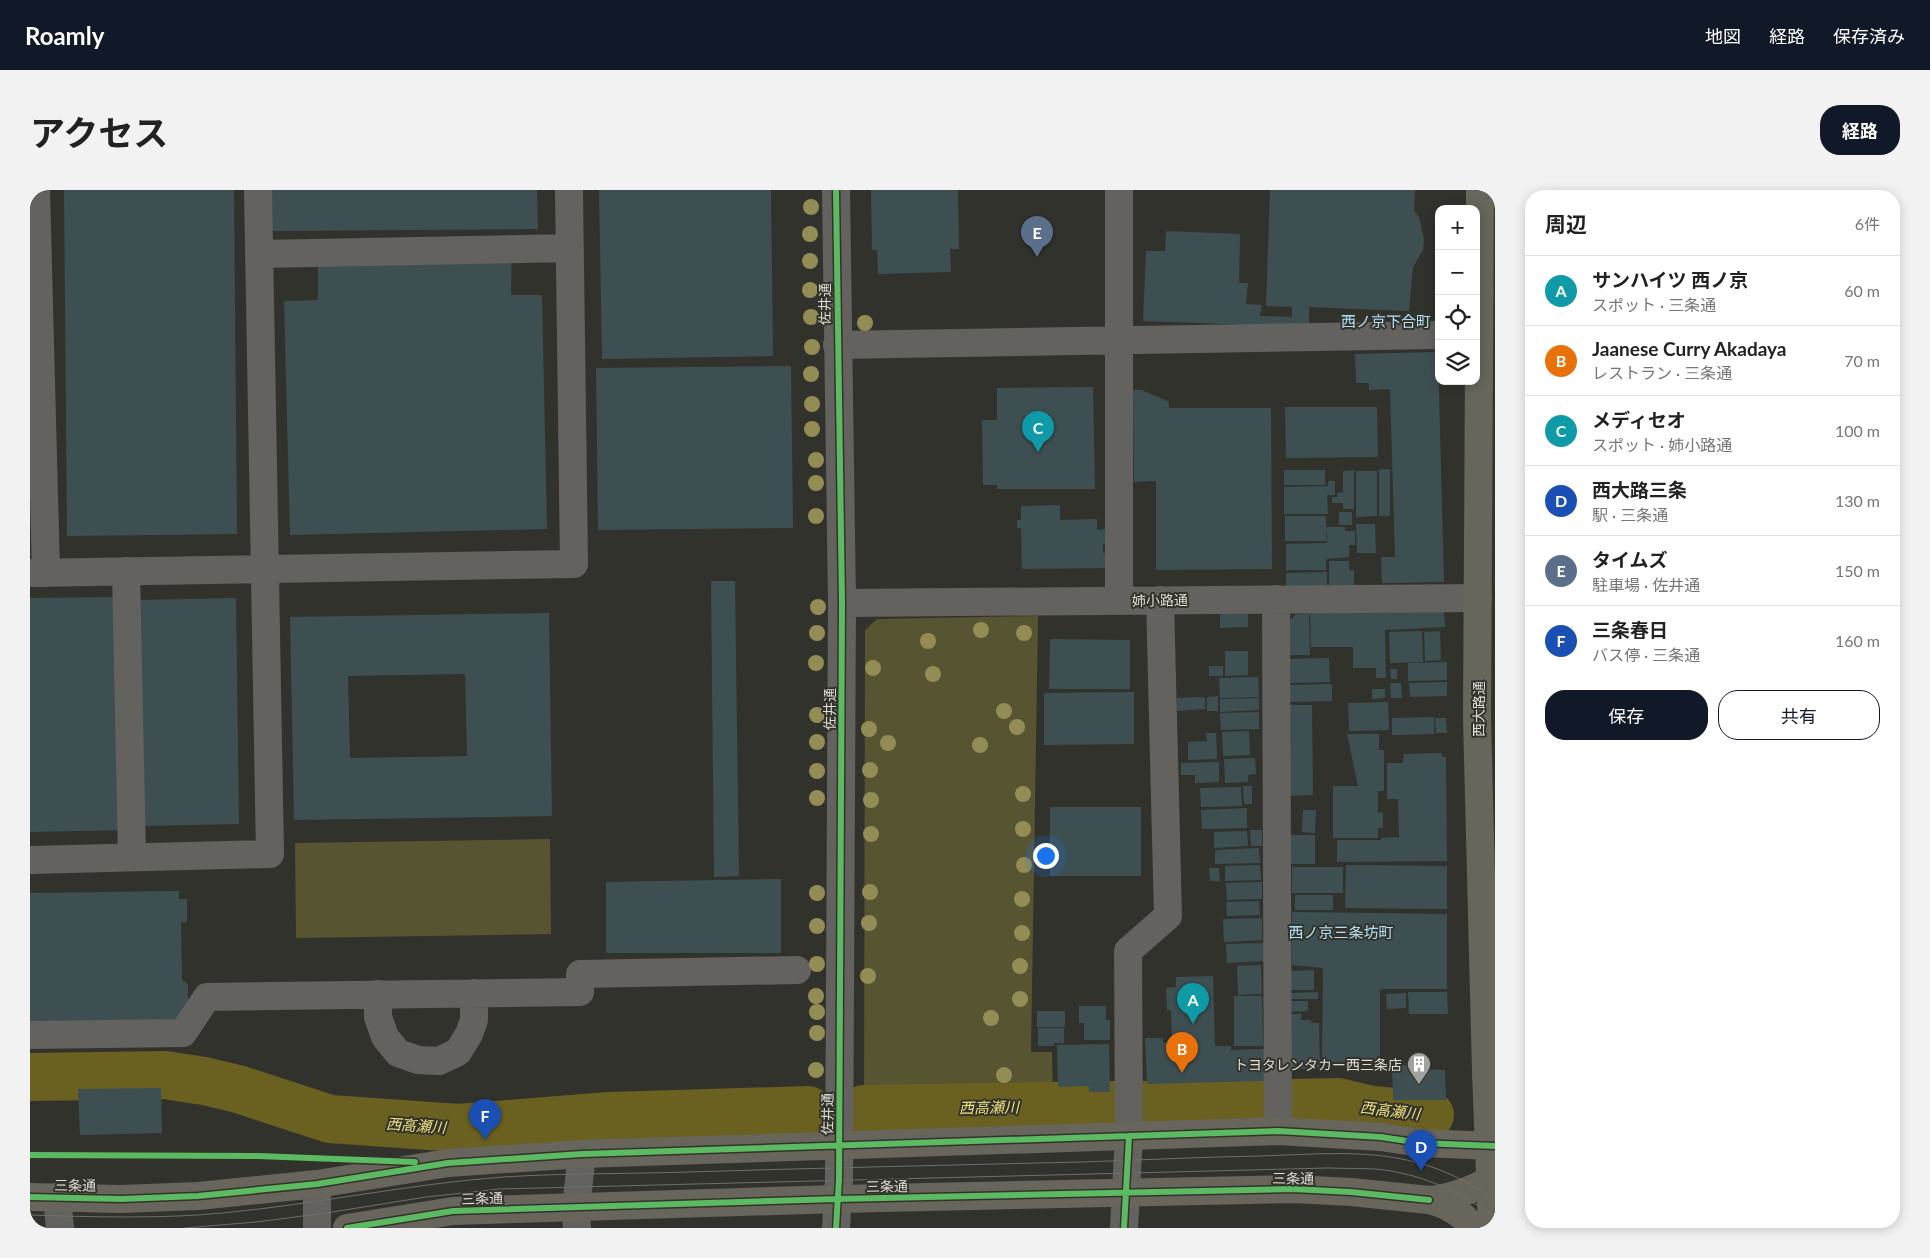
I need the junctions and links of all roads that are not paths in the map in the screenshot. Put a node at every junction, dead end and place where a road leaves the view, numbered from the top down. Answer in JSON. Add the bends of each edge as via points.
{"nodes":[{"id":1,"x":36,"y":190,"type":"edge"},
{"id":2,"x":258,"y":190,"type":"edge"},
{"id":3,"x":569,"y":190,"type":"edge"},
{"id":4,"x":836,"y":190,"type":"edge"},
{"id":5,"x":1120,"y":190,"type":"edge"},
{"id":6,"x":1480,"y":190,"type":"edge"},
{"id":7,"x":570,"y":248,"type":"junction"},
{"id":8,"x":259,"y":254,"type":"junction"},
{"id":9,"x":1479,"y":295,"type":"edge"},
{"id":10,"x":1435,"y":335,"type":"edge"},
{"id":11,"x":1119,"y":340,"type":"junction"},
{"id":12,"x":1478,"y":340,"type":"edge"},
{"id":13,"x":837,"y":345,"type":"junction"},
{"id":14,"x":264,"y":569,"type":"junction"},
{"id":15,"x":126,"y":571,"type":"junction"},
{"id":16,"x":38,"y":573,"type":"edge"},
{"id":17,"x":1478,"y":598,"type":"junction"},
{"id":18,"x":1276,"y":599,"type":"junction"},
{"id":19,"x":1118,"y":600,"type":"junction"},
{"id":20,"x":1160,"y":600,"type":"junction"},
{"id":21,"x":842,"y":603,"type":"junction"},
{"id":22,"x":132,"y":857,"type":"junction"},
{"id":23,"x":30,"y":860,"type":"edge"},
{"id":24,"x":797,"y":970,"type":"dead end"},
{"id":25,"x":474,"y":993,"type":"junction"},
{"id":26,"x":378,"y":994,"type":"junction"},
{"id":27,"x":30,"y":1035,"type":"edge"},
{"id":28,"x":1278,"y":1108,"type":"junction"},
{"id":29,"x":1129,"y":1136,"type":"junction"},
{"id":30,"x":839,"y":1146,"type":"junction"},
{"id":31,"x":1492,"y":1146,"type":"edge"},
{"id":32,"x":582,"y":1154,"type":"junction"},
{"id":33,"x":1493,"y":1178,"type":"edge"},
{"id":34,"x":317,"y":1184,"type":"junction"},
{"id":35,"x":1125,"y":1192,"type":"junction"},
{"id":36,"x":30,"y":1196,"type":"edge"},
{"id":37,"x":57,"y":1198,"type":"junction"},
{"id":38,"x":838,"y":1199,"type":"junction"},
{"id":39,"x":1429,"y":1200,"type":"junction"},
{"id":40,"x":576,"y":1217,"type":"edge"},
{"id":41,"x":60,"y":1228,"type":"edge"},
{"id":42,"x":317,"y":1228,"type":"edge"},
{"id":43,"x":347,"y":1228,"type":"edge"},
{"id":44,"x":836,"y":1228,"type":"edge"},
{"id":45,"x":1124,"y":1228,"type":"edge"},
{"id":46,"x":1473,"y":1228,"type":"edge"},
{"id":47,"x":1492,"y":1228,"type":"edge"}],
"edges":[{"from":1,"to":16,"type":"street"},
{"from":2,"to":8,"type":"street"},
{"from":3,"to":7,"type":"street"},
{"from":4,"to":13,"type":"street","name":"佐井通"},
{"from":5,"to":11,"type":"street"},
{"from":6,"to":9,"type":"main road","name":"西大路通"},
{"from":7,"to":8,"type":"street"},
{"from":7,"to":14,"type":"street","via":[[574,564]]},
{"from":8,"to":14,"type":"street"},
{"from":10,"to":11,"type":"street"},
{"from":11,"to":13,"type":"street"},
{"from":11,"to":19,"type":"street"},
{"from":12,"to":17,"type":"main road","name":"西大路通"},
{"from":13,"to":21,"type":"street","name":"佐井通"},
{"from":14,"to":15,"type":"street"},
{"from":14,"to":22,"type":"street","via":[[270,854]]},
{"from":15,"to":16,"type":"street"},
{"from":15,"to":22,"type":"street"},
{"from":17,"to":18,"type":"street","name":"姉小路通"},
{"from":17,"to":31,"type":"main road","name":"西大路通","via":[[1477,718]]},
{"from":18,"to":20,"type":"street","name":"姉小路通"},
{"from":18,"to":28,"type":"street"},
{"from":19,"to":20,"type":"street","name":"姉小路通"},
{"from":19,"to":21,"type":"street","name":"姉小路通"},
{"from":20,"to":29,"type":"street","via":[[1168,916],[1128,951]]},
{"from":21,"to":30,"type":"street","name":"佐井通"},
{"from":22,"to":23,"type":"street"},
{"from":24,"to":25,"type":"street","via":[[580,974],[580,992]]},
{"from":25,"to":26,"type":"street"},
{"from":25,"to":26,"type":"street","via":[[474,1020],[469,1034],[458,1052],[439,1061],[418,1060],[398,1053],[385,1037],[378,1018]]},
{"from":26,"to":27,"type":"street","via":[[207,997],[183,1033]]},
{"from":28,"to":29,"type":"main road","name":"三条通"},
{"from":28,"to":31,"type":"main road","name":"三条通","via":[[1381,1137]]},
{"from":29,"to":30,"type":"main road","name":"三条通"},
{"from":29,"to":35,"type":"street"},
{"from":30,"to":32,"type":"main road","name":"三条通"},
{"from":30,"to":38,"type":"street","name":"佐井通"},
{"from":31,"to":33,"type":"main road","name":"西大路通"},
{"from":32,"to":34,"type":"main road","name":"三条通","via":[[448,1163]]},
{"from":32,"to":40,"type":"street"},
{"from":33,"to":39,"type":"main road","name":"三条通","via":[[1458,1193]]},
{"from":33,"to":47,"type":"main road","name":"西大路通"},
{"from":34,"to":37,"type":"main road","name":"三条通","via":[[198,1196]]},
{"from":34,"to":42,"type":"street"},
{"from":35,"to":38,"type":"main road","name":"三条通"},
{"from":35,"to":39,"type":"main road","name":"三条通","via":[[1294,1189]]},
{"from":35,"to":45,"type":"street"},
{"from":36,"to":37,"type":"main road","name":"三条通"},
{"from":37,"to":41,"type":"street"},
{"from":38,"to":40,"type":"main road","name":"三条通"},
{"from":38,"to":44,"type":"street","name":"佐井通"},
{"from":39,"to":46,"type":"main road","via":[[1449,1207]]},
{"from":40,"to":43,"type":"main road","name":"三条通","via":[[454,1211]]}]}
